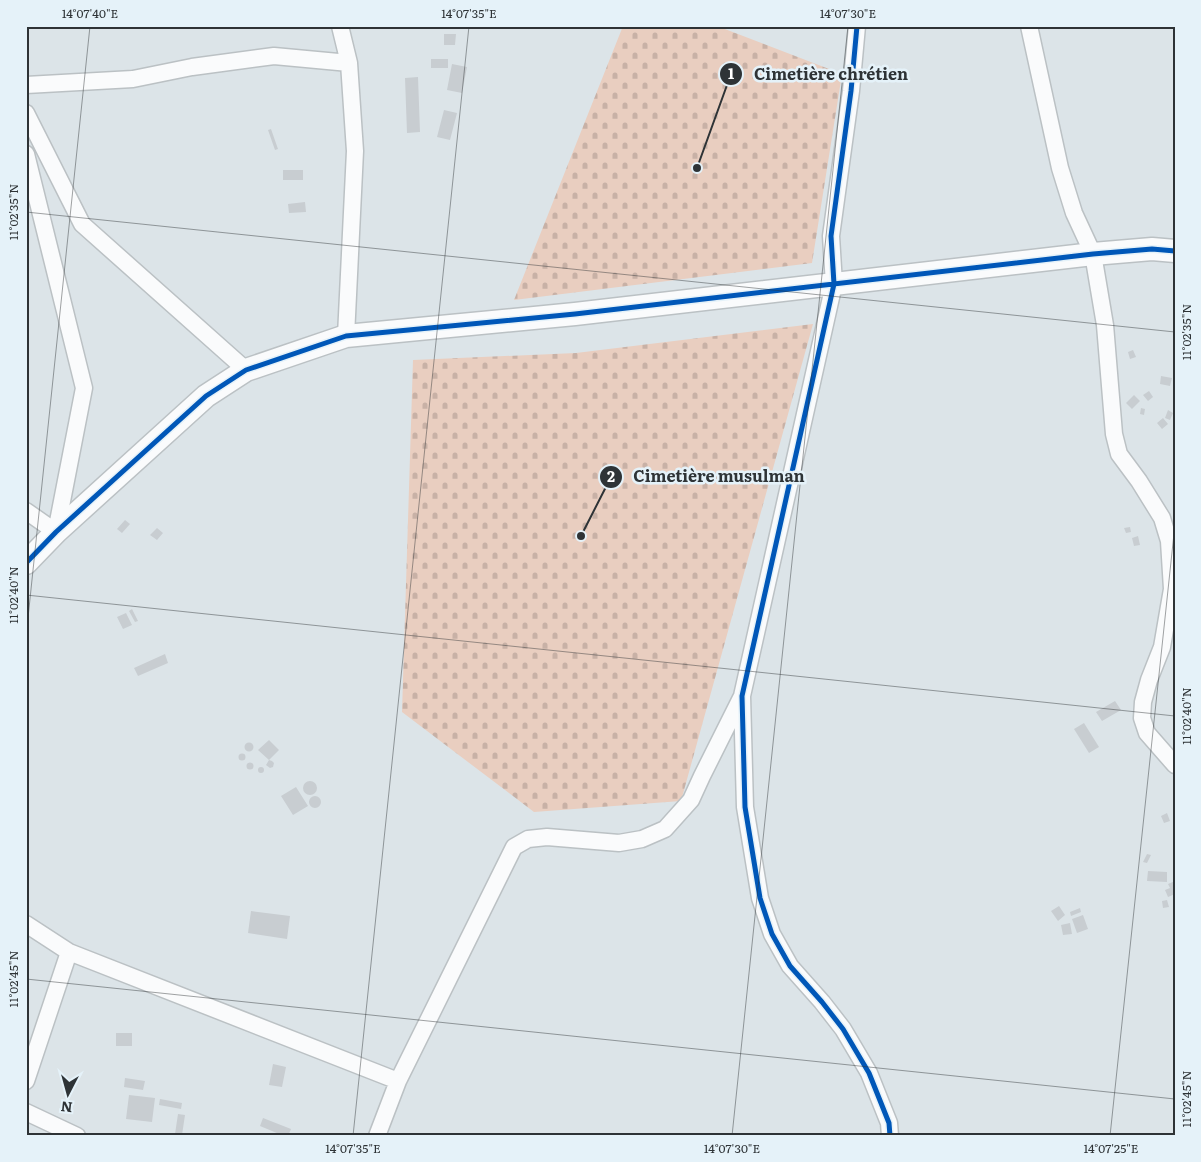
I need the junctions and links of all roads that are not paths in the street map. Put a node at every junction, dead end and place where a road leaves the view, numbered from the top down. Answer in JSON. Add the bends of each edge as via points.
{"nodes":[{"id":1,"x":340,"y":26,"type":"edge"},
{"id":2,"x":857,"y":26,"type":"edge"},
{"id":3,"x":1029,"y":26,"type":"edge"},
{"id":4,"x":349,"y":63,"type":"junction"},
{"id":5,"x":26,"y":85,"type":"edge"},
{"id":6,"x":26,"y":113,"type":"edge"},
{"id":7,"x":26,"y":154,"type":"edge"},
{"id":8,"x":1175,"y":251,"type":"edge"},
{"id":9,"x":1093,"y":254,"type":"junction"},
{"id":10,"x":834,"y":284,"type":"junction"},
{"id":11,"x":346,"y":336,"type":"junction"},
{"id":12,"x":246,"y":370,"type":"junction"},
{"id":13,"x":26,"y":511,"type":"edge"},
{"id":14,"x":56,"y":532,"type":"junction"},
{"id":15,"x":26,"y":563,"type":"edge"},
{"id":16,"x":742,"y":696,"type":"junction"},
{"id":17,"x":1175,"y":765,"type":"edge"},
{"id":18,"x":26,"y":924,"type":"edge"},
{"id":19,"x":69,"y":952,"type":"junction"},
{"id":20,"x":26,"y":1081,"type":"edge"},
{"id":21,"x":398,"y":1081,"type":"junction"},
{"id":22,"x":26,"y":1112,"type":"edge"},
{"id":23,"x":77,"y":1136,"type":"edge"},
{"id":24,"x":377,"y":1136,"type":"edge"},
{"id":25,"x":890,"y":1136,"type":"edge"}],
"edges":[{"from":1,"to":4,"type":"street"},
{"from":2,"to":10,"type":"street","via":[[831,236]]},
{"from":3,"to":9,"type":"street","via":[[1060,168],[1074,214]]},
{"from":4,"to":5,"type":"street","via":[[274,56],[132,79]]},
{"from":4,"to":11,"type":"street","via":[[356,151]]},
{"from":6,"to":12,"type":"street","via":[[82,224]]},
{"from":7,"to":14,"type":"street","via":[[84,388]]},
{"from":8,"to":9,"type":"street","via":[[1152,249]]},
{"from":9,"to":10,"type":"street"},
{"from":9,"to":17,"type":"street","via":[[1105,325],[1114,434],[1120,454],[1162,518],[1169,541],[1172,589],[1162,647],[1149,680],[1142,718],[1146,733]]},
{"from":10,"to":11,"type":"street"},
{"from":10,"to":16,"type":"street"},
{"from":11,"to":12,"type":"street"},
{"from":12,"to":14,"type":"street","via":[[206,396]]},
{"from":13,"to":14,"type":"street"},
{"from":14,"to":15,"type":"street"},
{"from":16,"to":21,"type":"street","via":[[691,800],[665,829],[642,839],[619,843],[547,837],[528,839],[514,847]]},
{"from":16,"to":25,"type":"street","via":[[746,807],[760,898],[772,934],[790,966],[843,1028],[869,1073],[889,1123]]},
{"from":18,"to":19,"type":"street"},
{"from":19,"to":20,"type":"street"},
{"from":19,"to":21,"type":"street"},
{"from":21,"to":24,"type":"street"},
{"from":22,"to":23,"type":"street"}]}
